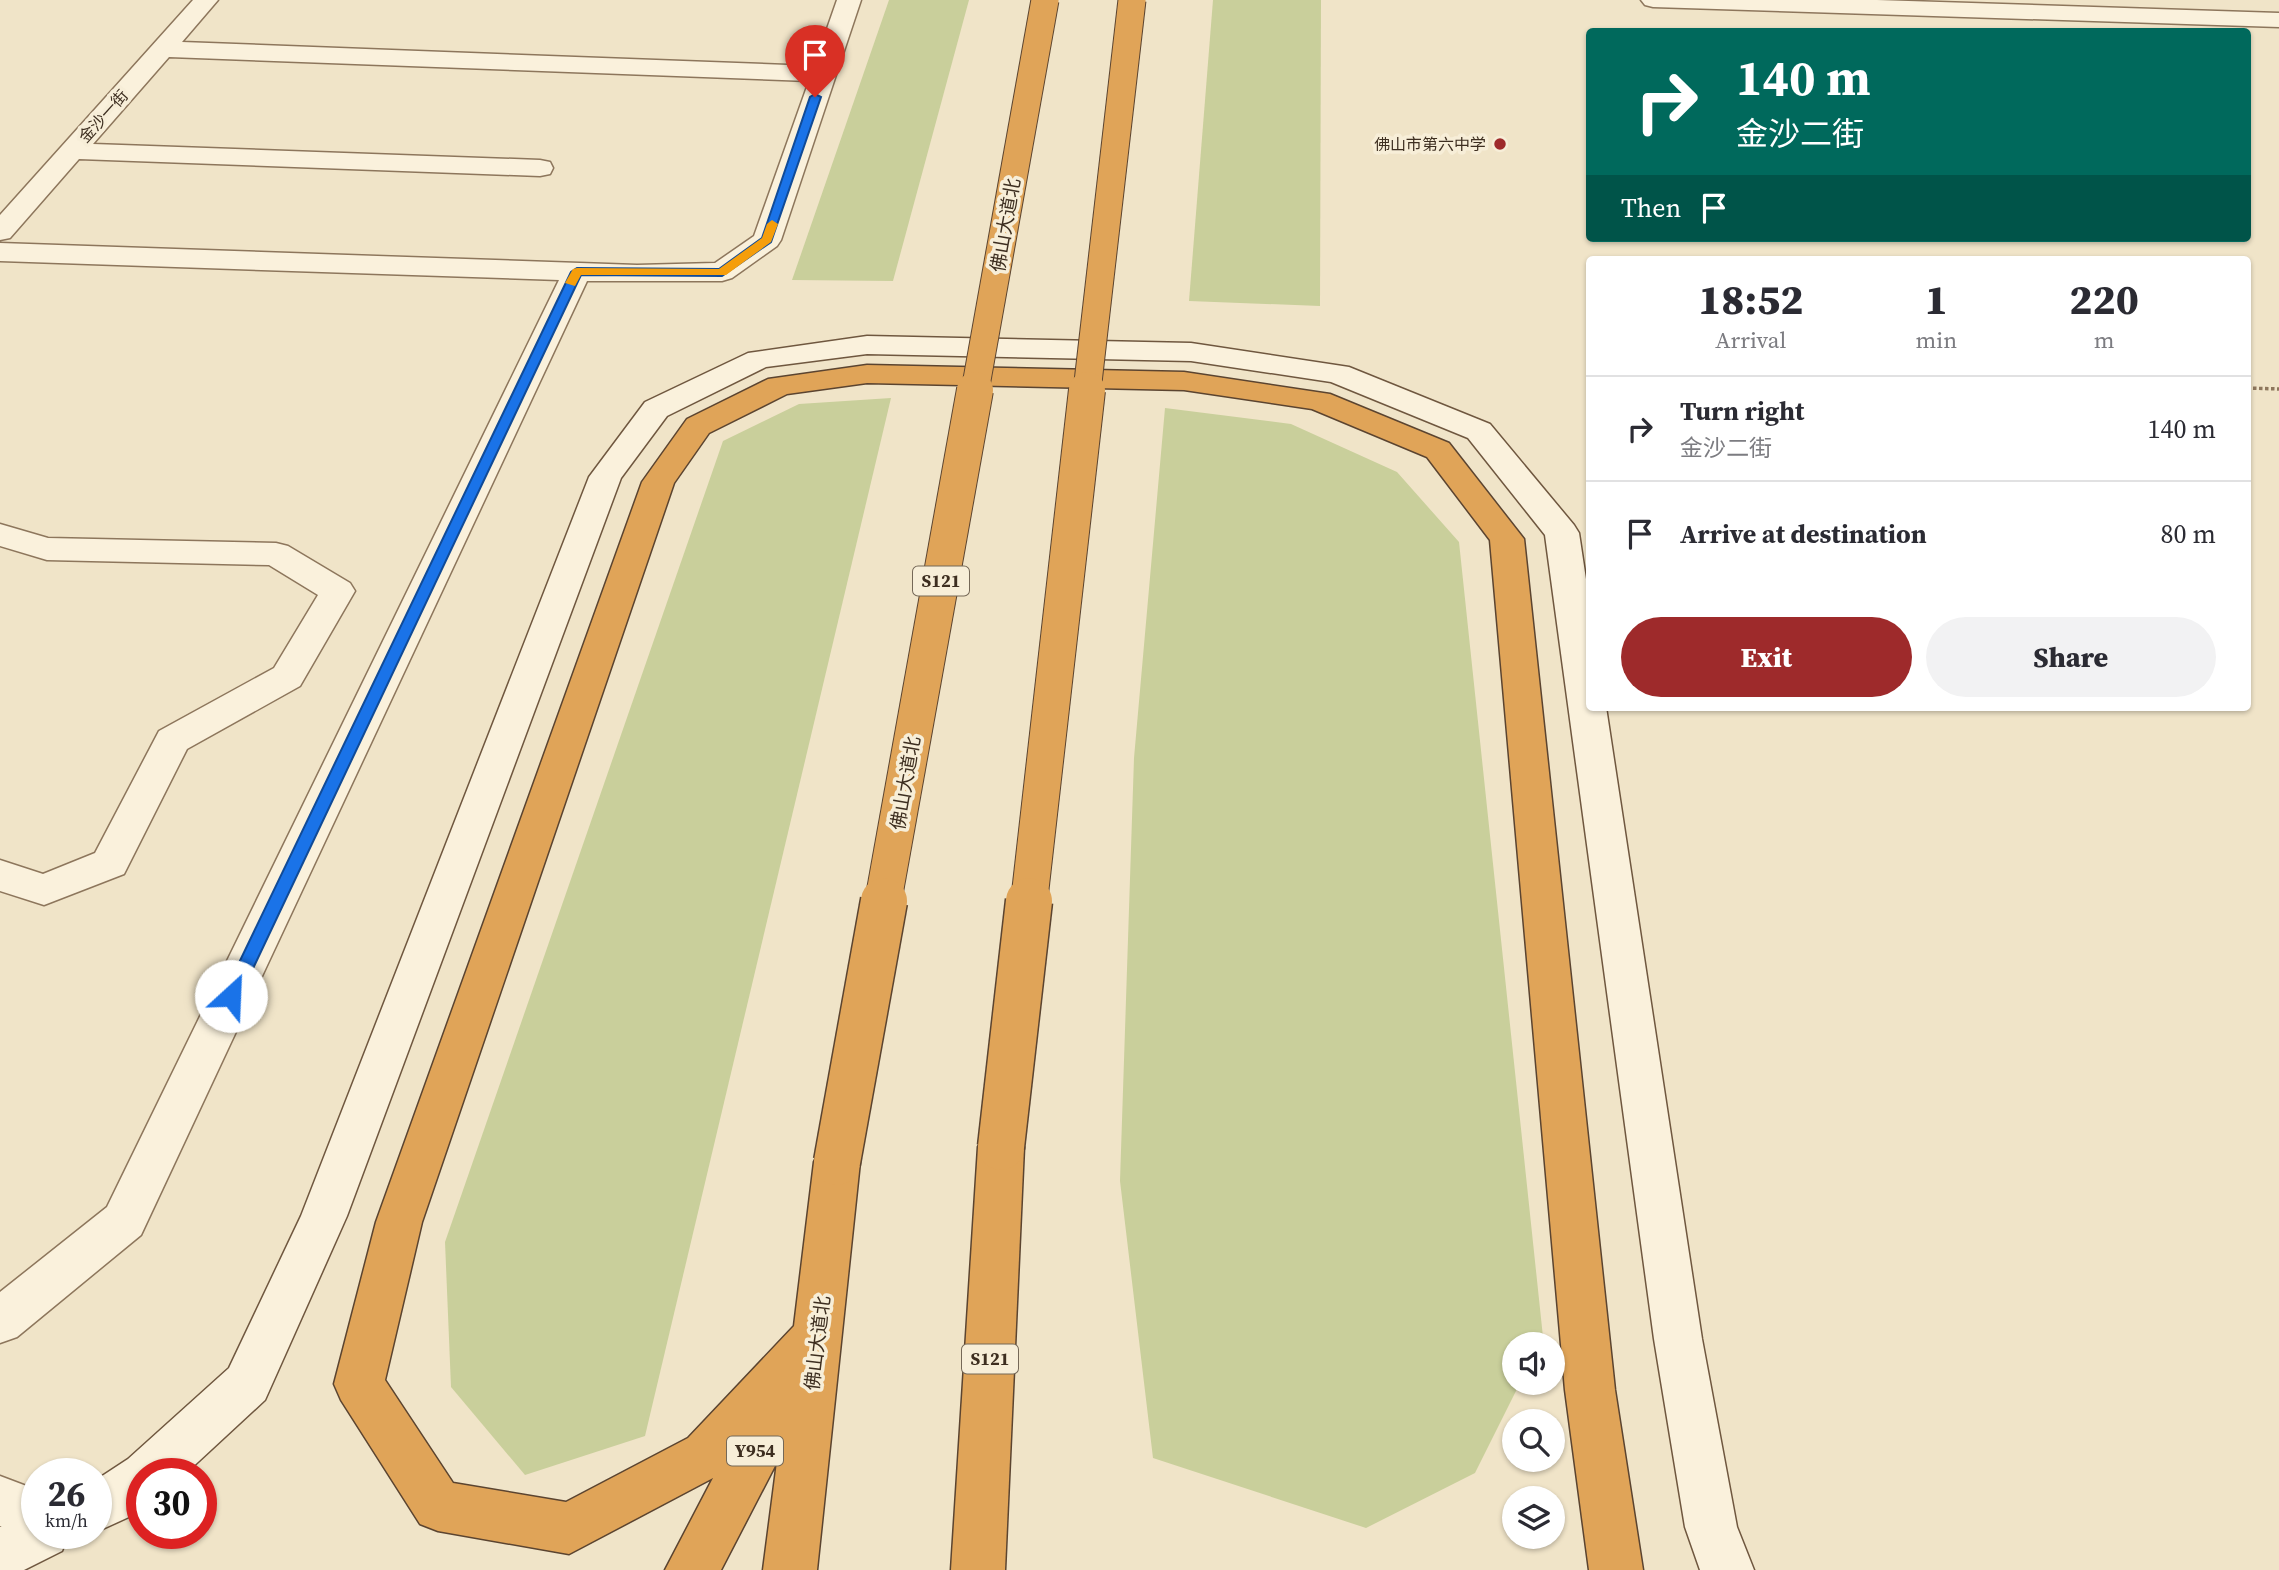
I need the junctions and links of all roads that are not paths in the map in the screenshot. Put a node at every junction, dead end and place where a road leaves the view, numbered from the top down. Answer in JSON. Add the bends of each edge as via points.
{"nodes":[{"id":1,"x":206,"y":0,"type":"edge"},
{"id":2,"x":849,"y":0,"type":"edge"},
{"id":3,"x":1045,"y":0,"type":"edge"},
{"id":4,"x":1132,"y":0,"type":"edge"},
{"id":5,"x":1653,"y":0,"type":"edge"},
{"id":6,"x":2008,"y":6,"type":"edge"},
{"id":7,"x":2279,"y":20,"type":"edge"},
{"id":8,"x":162,"y":49,"type":"junction"},
{"id":9,"x":824,"y":74,"type":"junction"},
{"id":10,"x":72,"y":151,"type":"junction"},
{"id":11,"x":540,"y":168,"type":"dead end"},
{"id":12,"x":0,"y":232,"type":"edge"},
{"id":13,"x":0,"y":252,"type":"edge"},
{"id":14,"x":577,"y":272,"type":"junction"},
{"id":15,"x":0,"y":535,"type":"edge"},
{"id":16,"x":1586,"y":700,"type":"edge"},
{"id":17,"x":1588,"y":711,"type":"edge"},
{"id":18,"x":0,"y":875,"type":"edge"},
{"id":19,"x":0,"y":1321,"type":"edge"},
{"id":20,"x":819,"y":1333,"type":"junction"},
{"id":21,"x":165,"y":1458,"type":"edge"},
{"id":22,"x":0,"y":1501,"type":"edge"},
{"id":23,"x":21,"y":1510,"type":"edge"},
{"id":24,"x":21,"y":1544,"type":"edge"},
{"id":25,"x":979,"y":1547,"type":"edge"},
{"id":26,"x":1719,"y":1548,"type":"edge"},
{"id":27,"x":0,"y":1554,"type":"edge"},
{"id":28,"x":1617,"y":1564,"type":"edge"},
{"id":29,"x":692,"y":1570,"type":"edge"},
{"id":30,"x":790,"y":1570,"type":"edge"},
{"id":31,"x":1002,"y":1570,"type":"edge"},
{"id":32,"x":1745,"y":1570,"type":"edge"}],
"edges":[{"from":1,"to":8,"type":"street","name":"金沙一街"},
{"from":2,"to":9,"type":"street"},
{"from":3,"to":20,"type":"highway","name":"佛山大道北","number":"S121","bridge":true,"via":[[837,1162]]},
{"from":4,"to":25,"type":"highway","number":"S121","bridge":true,"via":[[1001,1147]]},
{"from":5,"to":6,"type":"street"},
{"from":6,"to":7,"type":"street"},
{"from":8,"to":9,"type":"street"},
{"from":8,"to":10,"type":"street","name":"金沙一街"},
{"from":9,"to":14,"type":"street","via":[[767,240],[722,272]]},
{"from":10,"to":11,"type":"street"},
{"from":10,"to":12,"type":"street","name":"金沙一街"},
{"from":13,"to":14,"type":"street"},
{"from":14,"to":19,"type":"street","via":[[124,1221]]},
{"from":15,"to":18,"type":"street","via":[[47,550],[276,554],[338,591],[287,677],[172,740],[110,863],[44,890]]},
{"from":16,"to":21,"type":"street","via":[[1562,533],[1479,431],[1338,374],[1191,352],[867,345],[759,359],[656,409],[605,477],[324,1216],[247,1384]]},
{"from":17,"to":26,"type":"street","via":[[1678,1339]]},
{"from":20,"to":28,"type":"highway","via":[[706,1455],[569,1528],[438,1506],[359,1384],[400,1222],[658,482],[698,426],[779,386],[867,374],[1184,381],[1319,401],[1438,450],[1507,539],[1590,1390]]},
{"from":20,"to":29,"type":"highway","number":"Y954"},
{"from":20,"to":30,"type":"highway","name":"佛山大道北","number":"S121"},
{"from":22,"to":23,"type":"street"},
{"from":24,"to":27,"type":"street"},
{"from":25,"to":31,"type":"highway"},
{"from":26,"to":32,"type":"street"}]}
